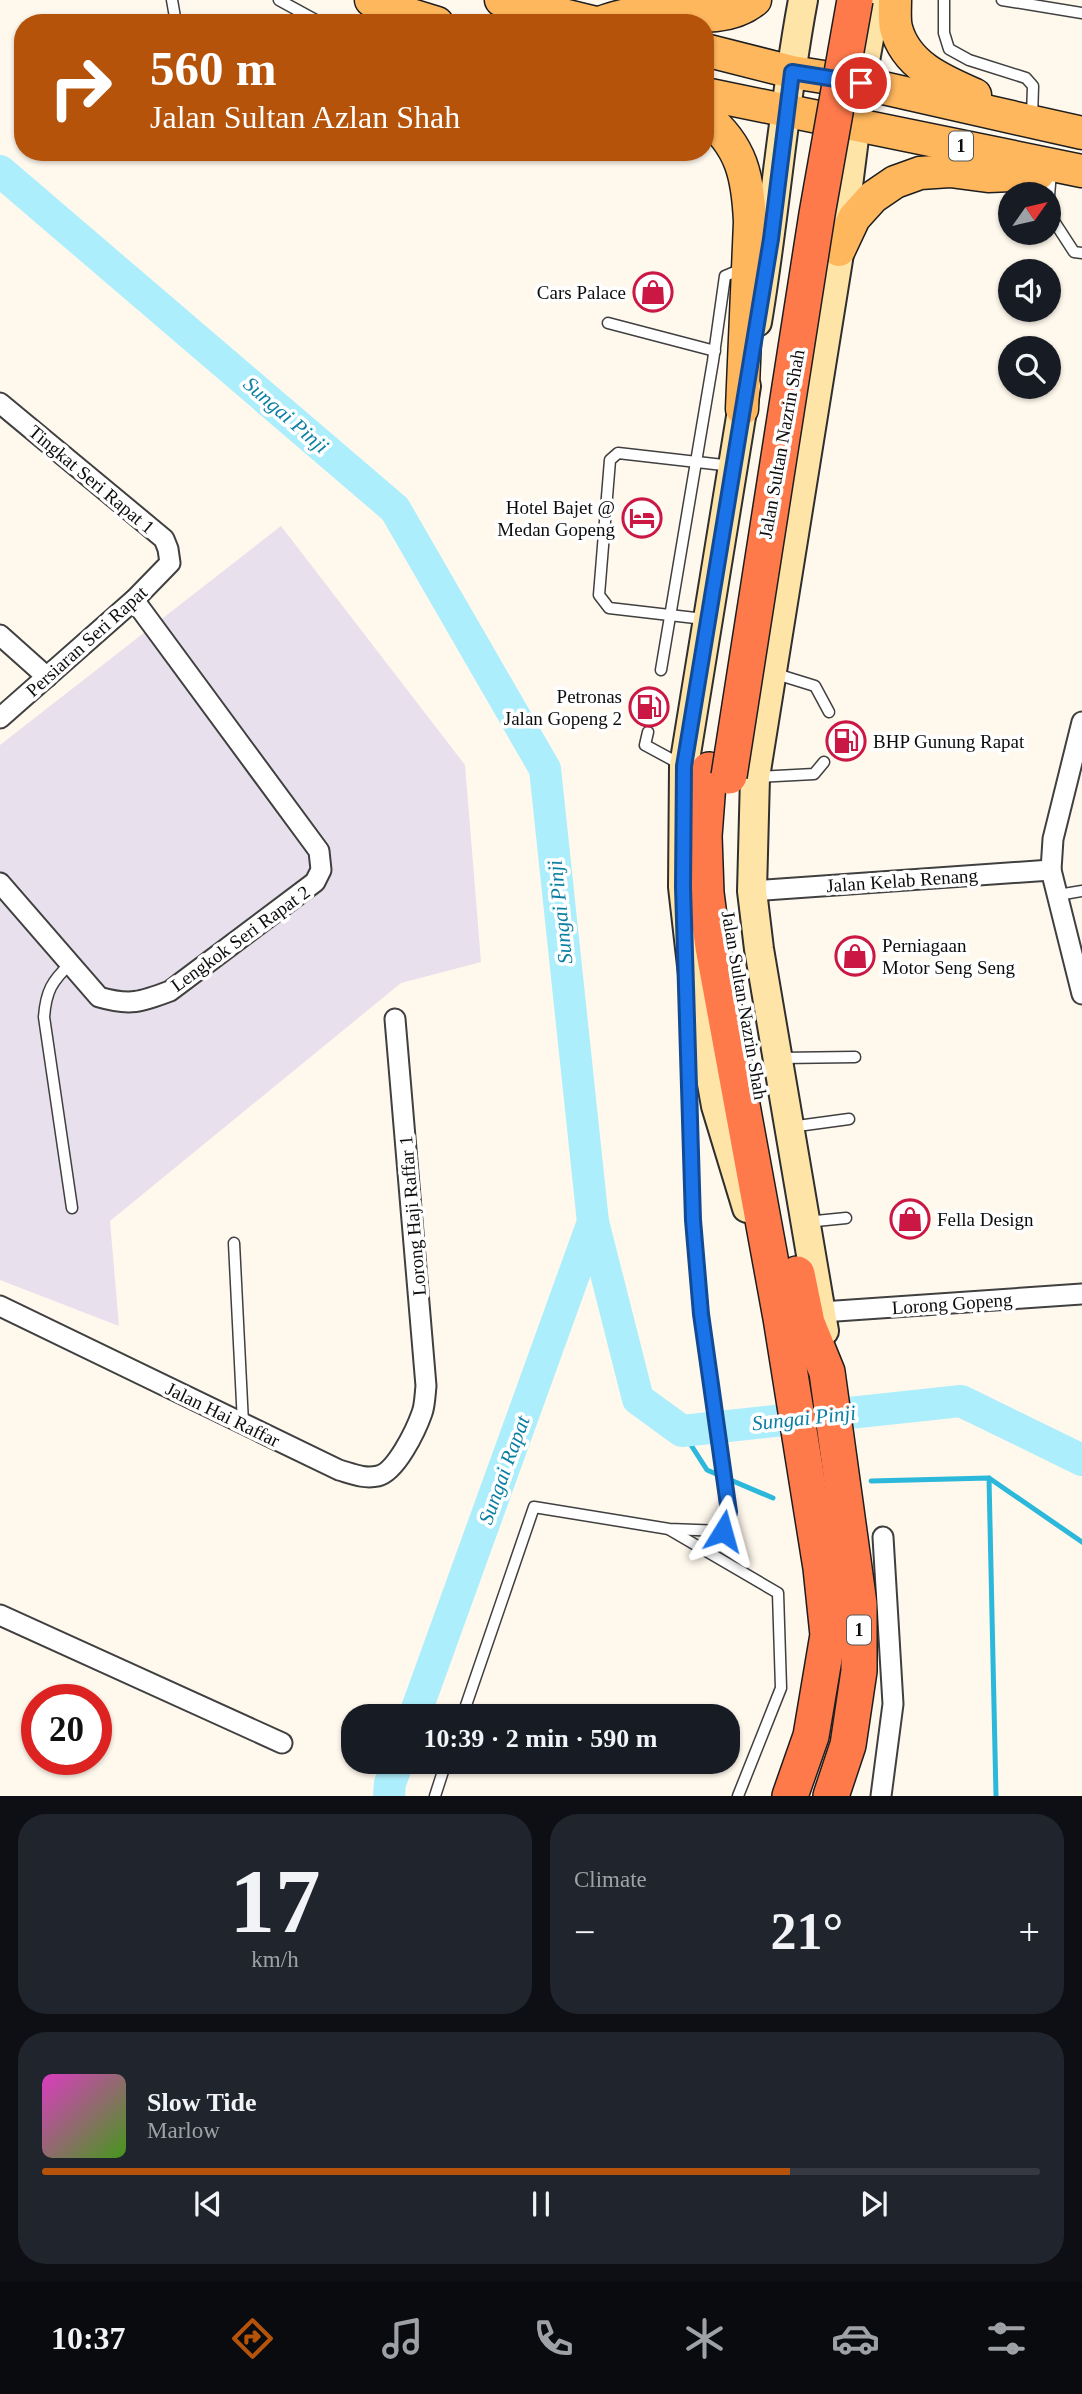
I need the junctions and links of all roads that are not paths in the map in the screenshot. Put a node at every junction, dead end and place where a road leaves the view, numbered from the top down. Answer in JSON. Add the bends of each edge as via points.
{"nodes":[{"id":1,"x":279,"y":0,"type":"edge"},
{"id":2,"x":755,"y":0,"type":"edge"},
{"id":3,"x":803,"y":0,"type":"edge"},
{"id":4,"x":834,"y":0,"type":"edge"},
{"id":5,"x":855,"y":0,"type":"edge"},
{"id":6,"x":876,"y":0,"type":"edge"},
{"id":7,"x":895,"y":0,"type":"edge"},
{"id":8,"x":944,"y":0,"type":"edge"},
{"id":9,"x":1002,"y":0,"type":"edge"},
{"id":10,"x":508,"y":1,"type":"edge"},
{"id":11,"x":1082,"y":13,"type":"edge"},
{"id":12,"x":305,"y":14,"type":"edge"},
{"id":13,"x":568,"y":14,"type":"edge"},
{"id":14,"x":714,"y":14,"type":"edge"},
{"id":15,"x":714,"y":52,"type":"edge"},
{"id":16,"x":792,"y":72,"type":"junction"},
{"id":17,"x":861,"y":83,"type":"junction"},
{"id":18,"x":714,"y":96,"type":"edge"},
{"id":19,"x":787,"y":111,"type":"junction"},
{"id":20,"x":714,"y":124,"type":"edge"},
{"id":21,"x":855,"y":124,"type":"junction"},
{"id":22,"x":1057,"y":126,"type":"edge"},
{"id":23,"x":1067,"y":171,"type":"edge"},
{"id":24,"x":1061,"y":231,"type":"edge"},
{"id":25,"x":771,"y":239,"type":"junction"},
{"id":26,"x":840,"y":245,"type":"junction"},
{"id":27,"x":1082,"y":253,"type":"edge"},
{"id":28,"x":747,"y":266,"type":"junction"},
{"id":29,"x":608,"y":323,"type":"dead end"},
{"id":30,"x":715,"y":352,"type":"junction"},
{"id":31,"x":0,"y":403,"type":"edge"},
{"id":32,"x":742,"y":409,"type":"junction"},
{"id":33,"x":697,"y":461,"type":"junction"},
{"id":34,"x":733,"y":466,"type":"junction"},
{"id":35,"x":170,"y":563,"type":"joint"},
{"id":36,"x":134,"y":600,"type":"junction"},
{"id":37,"x":672,"y":615,"type":"junction"},
{"id":38,"x":708,"y":620,"type":"junction"},
{"id":39,"x":0,"y":635,"type":"edge"},
{"id":40,"x":662,"y":670,"type":"dead end"},
{"id":41,"x":772,"y":672,"type":"junction"},
{"id":42,"x":47,"y":677,"type":"junction"},
{"id":43,"x":829,"y":712,"type":"dead end"},
{"id":44,"x":0,"y":718,"type":"edge"},
{"id":45,"x":1082,"y":722,"type":"edge"},
{"id":46,"x":648,"y":732,"type":"dead end"},
{"id":47,"x":824,"y":761,"type":"dead end"},
{"id":48,"x":719,"y":772,"type":"junction"},
{"id":49,"x":1051,"y":870,"type":"junction"},
{"id":50,"x":0,"y":883,"type":"edge"},
{"id":51,"x":683,"y":887,"type":"junction"},
{"id":52,"x":752,"y":891,"type":"junction"},
{"id":53,"x":1082,"y":891,"type":"edge"},
{"id":54,"x":1058,"y":895,"type":"junction"},
{"id":55,"x":70,"y":964,"type":"junction"},
{"id":56,"x":1082,"y":994,"type":"edge"},
{"id":57,"x":395,"y":1019,"type":"dead end"},
{"id":58,"x":855,"y":1057,"type":"dead end"},
{"id":59,"x":777,"y":1058,"type":"junction"},
{"id":60,"x":849,"y":1119,"type":"dead end"},
{"id":61,"x":789,"y":1127,"type":"junction"},
{"id":62,"x":72,"y":1208,"type":"dead end"},
{"id":63,"x":846,"y":1218,"type":"dead end"},
{"id":64,"x":806,"y":1222,"type":"junction"},
{"id":65,"x":234,"y":1243,"type":"dead end"},
{"id":66,"x":1082,"y":1294,"type":"edge"},
{"id":67,"x":0,"y":1306,"type":"edge"},
{"id":68,"x":822,"y":1312,"type":"junction"},
{"id":69,"x":781,"y":1318,"type":"junction"},
{"id":70,"x":827,"y":1372,"type":"junction"},
{"id":71,"x":422,"y":1412,"type":"joint"},
{"id":72,"x":243,"y":1423,"type":"junction"},
{"id":73,"x":822,"y":1467,"type":"junction"},
{"id":74,"x":669,"y":1529,"type":"junction"},
{"id":75,"x":883,"y":1537,"type":"dead end"},
{"id":76,"x":0,"y":1615,"type":"edge"},
{"id":77,"x":466,"y":1704,"type":"edge"},
{"id":78,"x":282,"y":1742,"type":"dead end"},
{"id":79,"x":848,"y":1745,"type":"junction"},
{"id":80,"x":442,"y":1774,"type":"edge"},
{"id":81,"x":435,"y":1796,"type":"edge"},
{"id":82,"x":738,"y":1796,"type":"edge"},
{"id":83,"x":790,"y":1796,"type":"edge"},
{"id":84,"x":831,"y":1796,"type":"edge"},
{"id":85,"x":837,"y":1796,"type":"edge"},
{"id":86,"x":881,"y":1796,"type":"edge"}],
"edges":[{"from":1,"to":12,"type":"lane"},
{"from":2,"to":14,"type":"main road"},
{"from":3,"to":16,"type":"street"},
{"from":4,"to":48,"type":"highway","name":"Jalan Sultan Nazrin Shah","via":[[725,650]]},
{"from":5,"to":48,"type":"highway","name":"Jalan Sultan Nazrin Shah","bridge":true},
{"from":6,"to":17,"type":"street"},
{"from":7,"to":22,"type":"main road","via":[[896,28],[906,51],[926,71],[980,98]]},
{"from":8,"to":22,"type":"lane","via":[[949,49],[1026,78]]},
{"from":9,"to":11,"type":"lane"},
{"from":10,"to":13,"type":"main road"},
{"from":15,"to":16,"type":"main road"},
{"from":16,"to":17,"type":"main road","number":"1"},
{"from":16,"to":19,"type":"street","number":"1"},
{"from":17,"to":21,"type":"street","number":"1"},
{"from":17,"to":22,"type":"main road","number":"1"},
{"from":18,"to":19,"type":"main road"},
{"from":19,"to":21,"type":"main road","number":"1"},
{"from":19,"to":25,"type":"street","number":"1"},
{"from":20,"to":28,"type":"main road","via":[[735,147],[745,173],[750,222]]},
{"from":21,"to":23,"type":"main road","number":"1"},
{"from":21,"to":26,"type":"street","number":"1"},
{"from":23,"to":26,"type":"main road","via":[[988,176],[950,171],[895,181],[873,197]]},
{"from":24,"to":27,"type":"lane","via":[[1074,252]]},
{"from":25,"to":26,"type":"street","via":[[792,214],[821,216]]},
{"from":25,"to":32,"type":"street","number":"1"},
{"from":26,"to":41,"type":"street","number":"1"},
{"from":28,"to":30,"type":"lane","via":[[725,276]]},
{"from":28,"to":32,"type":"main road"},
{"from":29,"to":30,"type":"lane"},
{"from":30,"to":33,"type":"lane"},
{"from":31,"to":35,"type":"street","name":"Tingkat Seri Rapat 1","via":[[164,539]]},
{"from":32,"to":34,"type":"street","number":"1"},
{"from":33,"to":34,"type":"lane"},
{"from":33,"to":37,"type":"lane"},
{"from":33,"to":37,"type":"lane","via":[[618,453],[610,460],[599,595],[609,608]]},
{"from":34,"to":38,"type":"street","number":"1"},
{"from":35,"to":36,"type":"street","name":"Persiaran Seri Rapat"},
{"from":36,"to":42,"type":"street","name":"Persiaran Seri Rapat"},
{"from":36,"to":55,"type":"street","name":"Lengkok Seri Rapat 2","via":[[319,851],[321,870],[315,882],[170,991],[145,1001],[120,1003],[99,997]]},
{"from":37,"to":38,"type":"lane"},
{"from":37,"to":40,"type":"lane"},
{"from":38,"to":48,"type":"street","number":"1"},
{"from":39,"to":42,"type":"street"},
{"from":41,"to":43,"type":"lane","via":[[815,686]]},
{"from":41,"to":48,"type":"street","number":"1"},
{"from":42,"to":44,"type":"street","name":"Persiaran Seri Rapat"},
{"from":45,"to":49,"type":"street","via":[[1053,839]]},
{"from":46,"to":48,"type":"lane","via":[[645,745]]},
{"from":47,"to":48,"type":"lane","via":[[814,774]]},
{"from":48,"to":51,"type":"street","number":"1"},
{"from":48,"to":52,"type":"street","number":"1"},
{"from":48,"to":69,"type":"highway","name":"Jalan Sultan Nazrin Shah","via":[[704,836],[706,893]]},
{"from":48,"to":70,"type":"highway","name":"Jalan Sultan Nazrin Shah","via":[[730,935],[807,1323]]},
{"from":49,"to":52,"type":"street","name":"Jalan Kelab Renang"},
{"from":49,"to":54,"type":"street"},
{"from":50,"to":55,"type":"street","name":"Lengkok Seri Rapat 2"},
{"from":51,"to":69,"type":"street","number":"1","via":[[716,1106]]},
{"from":51,"to":74,"type":"lane","via":[[693,1220],[701,1314],[729,1512],[723,1531]]},
{"from":52,"to":59,"type":"street","number":"1"},
{"from":53,"to":54,"type":"lane"},
{"from":54,"to":56,"type":"street"},
{"from":55,"to":62,"type":"lane","via":[[46,996],[44,1017]]},
{"from":57,"to":71,"type":"street","name":"Lorong Haji Raffar 1","via":[[425,1358]]},
{"from":58,"to":59,"type":"lane"},
{"from":59,"to":61,"type":"street","number":"1"},
{"from":60,"to":61,"type":"lane"},
{"from":61,"to":64,"type":"street","number":"1"},
{"from":63,"to":64,"type":"lane"},
{"from":64,"to":68,"type":"street","number":"1"},
{"from":65,"to":72,"type":"lane"},
{"from":66,"to":68,"type":"street","name":"Lorong Gopeng"},
{"from":67,"to":72,"type":"street","name":"Jalan Hai Raffar"},
{"from":68,"to":70,"type":"street","number":"1"},
{"from":69,"to":73,"type":"highway","name":"Jalan Sultan Nazrin Shah","number":"1","via":[[789,1372]]},
{"from":70,"to":73,"type":"highway","name":"Jalan Sultan Nazrin Shah","number":"1"},
{"from":71,"to":72,"type":"street","name":"Jalan Hai Raffar","via":[[391,1468],[380,1475],[361,1477]]},
{"from":73,"to":79,"type":"highway","name":"Jalan Sultan Nazrin Shah","number":"1","via":[[859,1604],[859,1671]]},
{"from":73,"to":83,"type":"highway","name":"Jalan Sultan Nazrin Shah","number":"1","via":[[821,1568],[828,1635],[811,1736]]},
{"from":74,"to":77,"type":"lane","via":[[534,1507]]},
{"from":74,"to":82,"type":"lane","via":[[778,1593],[781,1688]]},
{"from":75,"to":86,"type":"street","via":[[893,1704]]},
{"from":76,"to":78,"type":"street"},
{"from":79,"to":84,"type":"highway","name":"Jalan Sultan Nazrin Shah","number":"1"},
{"from":79,"to":85,"type":"highway"},
{"from":80,"to":81,"type":"lane"}]}
